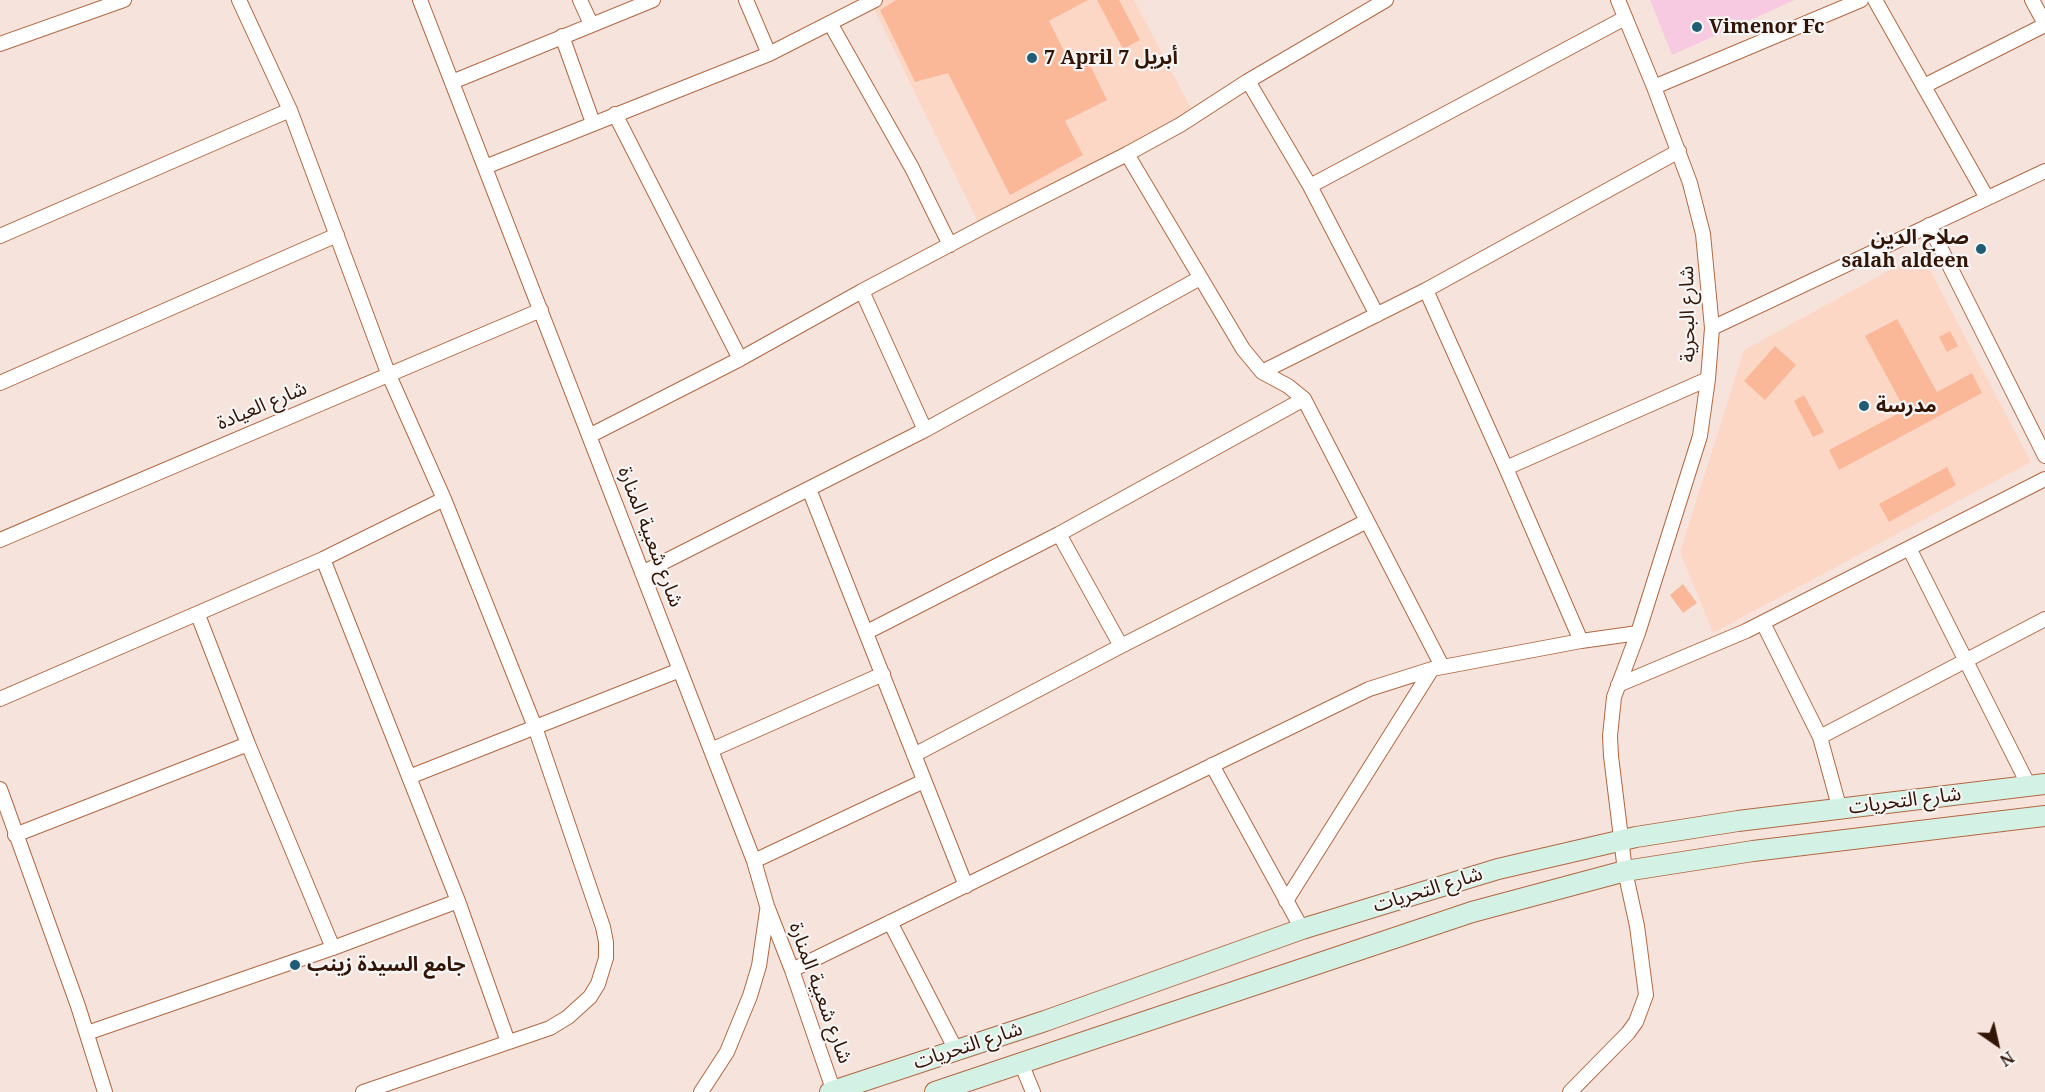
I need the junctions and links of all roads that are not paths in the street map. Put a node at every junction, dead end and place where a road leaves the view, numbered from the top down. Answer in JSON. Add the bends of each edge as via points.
{"nodes":[{"id":1,"x":124,"y":0,"type":"edge"},
{"id":2,"x":239,"y":0,"type":"edge"},
{"id":3,"x":420,"y":0,"type":"edge"},
{"id":4,"x":580,"y":0,"type":"edge"},
{"id":5,"x":653,"y":0,"type":"edge"},
{"id":6,"x":746,"y":0,"type":"edge"},
{"id":7,"x":875,"y":0,"type":"edge"},
{"id":8,"x":1386,"y":0,"type":"edge"},
{"id":9,"x":1618,"y":0,"type":"edge"},
{"id":10,"x":1861,"y":0,"type":"edge"},
{"id":11,"x":1875,"y":0,"type":"edge"},
{"id":12,"x":2032,"y":0,"type":"edge"},
{"id":13,"x":1625,"y":18,"type":"junction"},
{"id":14,"x":830,"y":23,"type":"junction"},
{"id":15,"x":591,"y":24,"type":"junction"},
{"id":16,"x":2045,"y":24,"type":"edge"},
{"id":17,"x":562,"y":36,"type":"junction"},
{"id":18,"x":0,"y":44,"type":"edge"},
{"id":19,"x":769,"y":54,"type":"junction"},
{"id":20,"x":1248,"y":81,"type":"junction"},
{"id":21,"x":452,"y":82,"type":"junction"},
{"id":22,"x":1924,"y":86,"type":"junction"},
{"id":23,"x":1654,"y":87,"type":"junction"},
{"id":24,"x":290,"y":110,"type":"junction"},
{"id":25,"x":615,"y":114,"type":"junction"},
{"id":26,"x":593,"y":123,"type":"junction"},
{"id":27,"x":1678,"y":151,"type":"junction"},
{"id":28,"x":1128,"y":154,"type":"junction"},
{"id":29,"x":485,"y":167,"type":"junction"},
{"id":30,"x":2045,"y":171,"type":"edge"},
{"id":31,"x":1310,"y":186,"type":"junction"},
{"id":32,"x":1987,"y":198,"type":"junction"},
{"id":33,"x":1929,"y":225,"type":"junction"},
{"id":34,"x":337,"y":235,"type":"junction"},
{"id":35,"x":0,"y":236,"type":"edge"},
{"id":36,"x":950,"y":245,"type":"junction"},
{"id":37,"x":1200,"y":278,"type":"junction"},
{"id":38,"x":1426,"y":290,"type":"junction"},
{"id":39,"x":862,"y":291,"type":"junction"},
{"id":40,"x":541,"y":310,"type":"junction"},
{"id":41,"x":1377,"y":315,"type":"junction"},
{"id":42,"x":1712,"y":328,"type":"junction"},
{"id":43,"x":740,"y":359,"type":"junction"},
{"id":44,"x":1262,"y":372,"type":"junction"},
{"id":45,"x":388,"y":373,"type":"junction"},
{"id":46,"x":1708,"y":378,"type":"junction"},
{"id":47,"x":0,"y":382,"type":"edge"},
{"id":48,"x":1304,"y":399,"type":"junction"},
{"id":49,"x":925,"y":430,"type":"junction"},
{"id":50,"x":2040,"y":435,"type":"edge"},
{"id":51,"x":590,"y":436,"type":"junction"},
{"id":52,"x":2045,"y":456,"type":"edge"},
{"id":53,"x":1506,"y":468,"type":"junction"},
{"id":54,"x":2045,"y":479,"type":"edge"},
{"id":55,"x":809,"y":489,"type":"junction"},
{"id":56,"x":444,"y":499,"type":"junction"},
{"id":57,"x":1367,"y":521,"type":"junction"},
{"id":58,"x":1059,"y":534,"type":"junction"},
{"id":59,"x":0,"y":540,"type":"edge"},
{"id":60,"x":1909,"y":548,"type":"junction"},
{"id":61,"x":323,"y":559,"type":"junction"},
{"id":62,"x":642,"y":573,"type":"junction"},
{"id":63,"x":198,"y":615,"type":"junction"},
{"id":64,"x":2045,"y":619,"type":"edge"},
{"id":65,"x":1762,"y":622,"type":"junction"},
{"id":66,"x":867,"y":632,"type":"junction"},
{"id":67,"x":1638,"y":633,"type":"junction"},
{"id":68,"x":1581,"y":641,"type":"junction"},
{"id":69,"x":1121,"y":646,"type":"junction"},
{"id":70,"x":1965,"y":661,"type":"junction"},
{"id":71,"x":1437,"y":667,"type":"junction"},
{"id":72,"x":680,"y":670,"type":"junction"},
{"id":73,"x":882,"y":674,"type":"junction"},
{"id":74,"x":1618,"y":685,"type":"junction"},
{"id":75,"x":0,"y":699,"type":"edge"},
{"id":76,"x":535,"y":727,"type":"junction"},
{"id":77,"x":1820,"y":737,"type":"junction"},
{"id":78,"x":248,"y":744,"type":"junction"},
{"id":79,"x":711,"y":750,"type":"junction"},
{"id":80,"x":914,"y":755,"type":"junction"},
{"id":81,"x":1212,"y":765,"type":"junction"},
{"id":82,"x":410,"y":777,"type":"junction"},
{"id":83,"x":924,"y":781,"type":"junction"},
{"id":84,"x":2037,"y":785,"type":"edge"},
{"id":85,"x":0,"y":789,"type":"edge"},
{"id":86,"x":1840,"y":810,"type":"junction"},
{"id":87,"x":2045,"y":816,"type":"edge"},
{"id":88,"x":15,"y":835,"type":"junction"},
{"id":89,"x":1622,"y":840,"type":"junction"},
{"id":90,"x":754,"y":861,"type":"junction"},
{"id":91,"x":1625,"y":871,"type":"junction"},
{"id":92,"x":966,"y":886,"type":"junction"},
{"id":93,"x":458,"y":901,"type":"junction"},
{"id":94,"x":1287,"y":901,"type":"junction"},
{"id":95,"x":767,"y":906,"type":"junction"},
{"id":96,"x":890,"y":922,"type":"junction"},
{"id":97,"x":1302,"y":929,"type":"junction"},
{"id":98,"x":333,"y":948,"type":"junction"},
{"id":99,"x":792,"y":970,"type":"junction"},
{"id":100,"x":87,"y":1033,"type":"junction"},
{"id":101,"x":508,"y":1042,"type":"junction"},
{"id":102,"x":956,"y":1050,"type":"junction"},
{"id":103,"x":1021,"y":1063,"type":"junction"},
{"id":104,"x":105,"y":1092,"type":"edge"},
{"id":105,"x":363,"y":1092,"type":"edge"},
{"id":106,"x":701,"y":1092,"type":"edge"},
{"id":107,"x":833,"y":1092,"type":"edge"},
{"id":108,"x":935,"y":1092,"type":"edge"},
{"id":109,"x":1033,"y":1092,"type":"edge"},
{"id":110,"x":1570,"y":1092,"type":"edge"}],
"edges":[{"from":1,"to":18,"type":"street"},
{"from":2,"to":24,"type":"street"},
{"from":3,"to":21,"type":"street","name":"شارع شعبية المنارة"},
{"from":4,"to":15,"type":"street"},
{"from":5,"to":15,"type":"street"},
{"from":6,"to":19,"type":"street"},
{"from":7,"to":14,"type":"street"},
{"from":8,"to":20,"type":"street"},
{"from":9,"to":13,"type":"street","name":"شارع البحرية"},
{"from":10,"to":23,"type":"street"},
{"from":11,"to":22,"type":"street"},
{"from":12,"to":16,"type":"street"},
{"from":13,"to":23,"type":"street","name":"شارع البحرية"},
{"from":13,"to":31,"type":"street"},
{"from":14,"to":19,"type":"street"},
{"from":14,"to":36,"type":"street","via":[[912,168]]},
{"from":15,"to":17,"type":"street"},
{"from":16,"to":22,"type":"street"},
{"from":17,"to":21,"type":"street"},
{"from":17,"to":26,"type":"street"},
{"from":19,"to":25,"type":"street"},
{"from":20,"to":28,"type":"street"},
{"from":20,"to":31,"type":"street"},
{"from":21,"to":29,"type":"street","name":"شارع شعبية المنارة"},
{"from":22,"to":32,"type":"street"},
{"from":23,"to":27,"type":"street","name":"شارع البحرية"},
{"from":24,"to":34,"type":"street"},
{"from":24,"to":35,"type":"street"},
{"from":25,"to":26,"type":"street"},
{"from":25,"to":43,"type":"street"},
{"from":26,"to":29,"type":"street"},
{"from":27,"to":38,"type":"street"},
{"from":27,"to":42,"type":"street","name":"شارع البحرية","via":[[1703,234]]},
{"from":28,"to":36,"type":"street"},
{"from":28,"to":37,"type":"street"},
{"from":29,"to":40,"type":"street","name":"شارع شعبية المنارة"},
{"from":30,"to":32,"type":"street"},
{"from":31,"to":41,"type":"street"},
{"from":32,"to":33,"type":"street"},
{"from":33,"to":42,"type":"street"},
{"from":33,"to":50,"type":"street"},
{"from":34,"to":45,"type":"street"},
{"from":34,"to":47,"type":"street"},
{"from":36,"to":39,"type":"street"},
{"from":37,"to":44,"type":"street","via":[[1243,350]]},
{"from":37,"to":49,"type":"street"},
{"from":38,"to":41,"type":"street"},
{"from":38,"to":53,"type":"street"},
{"from":39,"to":43,"type":"street"},
{"from":39,"to":49,"type":"street"},
{"from":40,"to":45,"type":"street","name":"شارع العيادة"},
{"from":40,"to":51,"type":"street","name":"شارع شعبية المنارة"},
{"from":41,"to":44,"type":"street"},
{"from":42,"to":46,"type":"street","name":"شارع البحرية"},
{"from":43,"to":51,"type":"street"},
{"from":44,"to":48,"type":"street"},
{"from":45,"to":56,"type":"street"},
{"from":45,"to":59,"type":"street","name":"شارع العيادة"},
{"from":46,"to":53,"type":"street"},
{"from":46,"to":67,"type":"street","name":"شارع البحرية","via":[[1700,436]]},
{"from":48,"to":57,"type":"street"},
{"from":48,"to":58,"type":"street"},
{"from":49,"to":55,"type":"street"},
{"from":50,"to":52,"type":"street"},
{"from":51,"to":62,"type":"street","name":"شارع شعبية المنارة"},
{"from":53,"to":68,"type":"street"},
{"from":54,"to":60,"type":"street"},
{"from":55,"to":62,"type":"street"},
{"from":55,"to":66,"type":"street"},
{"from":56,"to":61,"type":"street"},
{"from":56,"to":76,"type":"street"},
{"from":57,"to":69,"type":"street"},
{"from":57,"to":71,"type":"street"},
{"from":58,"to":66,"type":"street"},
{"from":58,"to":69,"type":"street"},
{"from":60,"to":65,"type":"street"},
{"from":60,"to":70,"type":"street"},
{"from":61,"to":63,"type":"street"},
{"from":61,"to":82,"type":"street"},
{"from":62,"to":72,"type":"street","name":"شارع شعبية المنارة"},
{"from":63,"to":75,"type":"street"},
{"from":63,"to":78,"type":"street"},
{"from":64,"to":70,"type":"street"},
{"from":65,"to":74,"type":"street"},
{"from":65,"to":77,"type":"street"},
{"from":66,"to":73,"type":"street"},
{"from":67,"to":68,"type":"street"},
{"from":67,"to":74,"type":"street","name":"شارع البحرية"},
{"from":68,"to":71,"type":"street"},
{"from":69,"to":80,"type":"street"},
{"from":70,"to":77,"type":"street"},
{"from":70,"to":84,"type":"street"},
{"from":71,"to":81,"type":"street","via":[[1370,689]]},
{"from":71,"to":94,"type":"street"},
{"from":72,"to":76,"type":"street"},
{"from":72,"to":79,"type":"street","name":"شارع شعبية المنارة"},
{"from":73,"to":79,"type":"street"},
{"from":73,"to":80,"type":"street"},
{"from":74,"to":89,"type":"street","name":"شارع البحرية","via":[[1610,736]]},
{"from":76,"to":82,"type":"street"},
{"from":76,"to":101,"type":"street","via":[[603,927],[606,958],[590,997],[568,1017],[550,1028]]},
{"from":77,"to":86,"type":"street"},
{"from":78,"to":88,"type":"street"},
{"from":78,"to":98,"type":"street"},
{"from":79,"to":90,"type":"street","name":"شارع شعبية المنارة"},
{"from":80,"to":83,"type":"street"},
{"from":81,"to":92,"type":"street"},
{"from":81,"to":94,"type":"street"},
{"from":82,"to":93,"type":"street"},
{"from":83,"to":90,"type":"street"},
{"from":83,"to":92,"type":"street"},
{"from":84,"to":86,"type":"main road","name":"شارع التحريات"},
{"from":85,"to":88,"type":"street"},
{"from":86,"to":89,"type":"main road","name":"شارع التحريات","via":[[1738,821]]},
{"from":87,"to":91,"type":"main road","name":"شارع التحريات","via":[[1753,851]]},
{"from":88,"to":100,"type":"street"},
{"from":89,"to":91,"type":"street","name":"شارع البحرية"},
{"from":89,"to":97,"type":"main road","name":"شارع التحريات","via":[[1498,869]]},
{"from":90,"to":95,"type":"street","name":"شارع شعبية المنارة"},
{"from":91,"to":103,"type":"main road","name":"شارع التحريات","via":[[1374,943]]},
{"from":91,"to":110,"type":"street","name":"شارع البحرية","via":[[1646,995],[1628,1033]]},
{"from":92,"to":96,"type":"street"},
{"from":93,"to":98,"type":"street"},
{"from":93,"to":101,"type":"street"},
{"from":94,"to":97,"type":"street"},
{"from":95,"to":99,"type":"street","name":"شارع شعبية المنارة"},
{"from":95,"to":106,"type":"street","via":[[750,996],[727,1052]]},
{"from":96,"to":99,"type":"street"},
{"from":96,"to":102,"type":"street"},
{"from":97,"to":102,"type":"main road","name":"شارع التحريات"},
{"from":98,"to":100,"type":"street"},
{"from":99,"to":107,"type":"street","name":"شارع شعبية المنارة"},
{"from":100,"to":104,"type":"street"},
{"from":101,"to":105,"type":"street"},
{"from":102,"to":107,"type":"main road","name":"شارع التحريات"},
{"from":103,"to":108,"type":"main road","name":"شارع التحريات"},
{"from":103,"to":109,"type":"street"}]}
